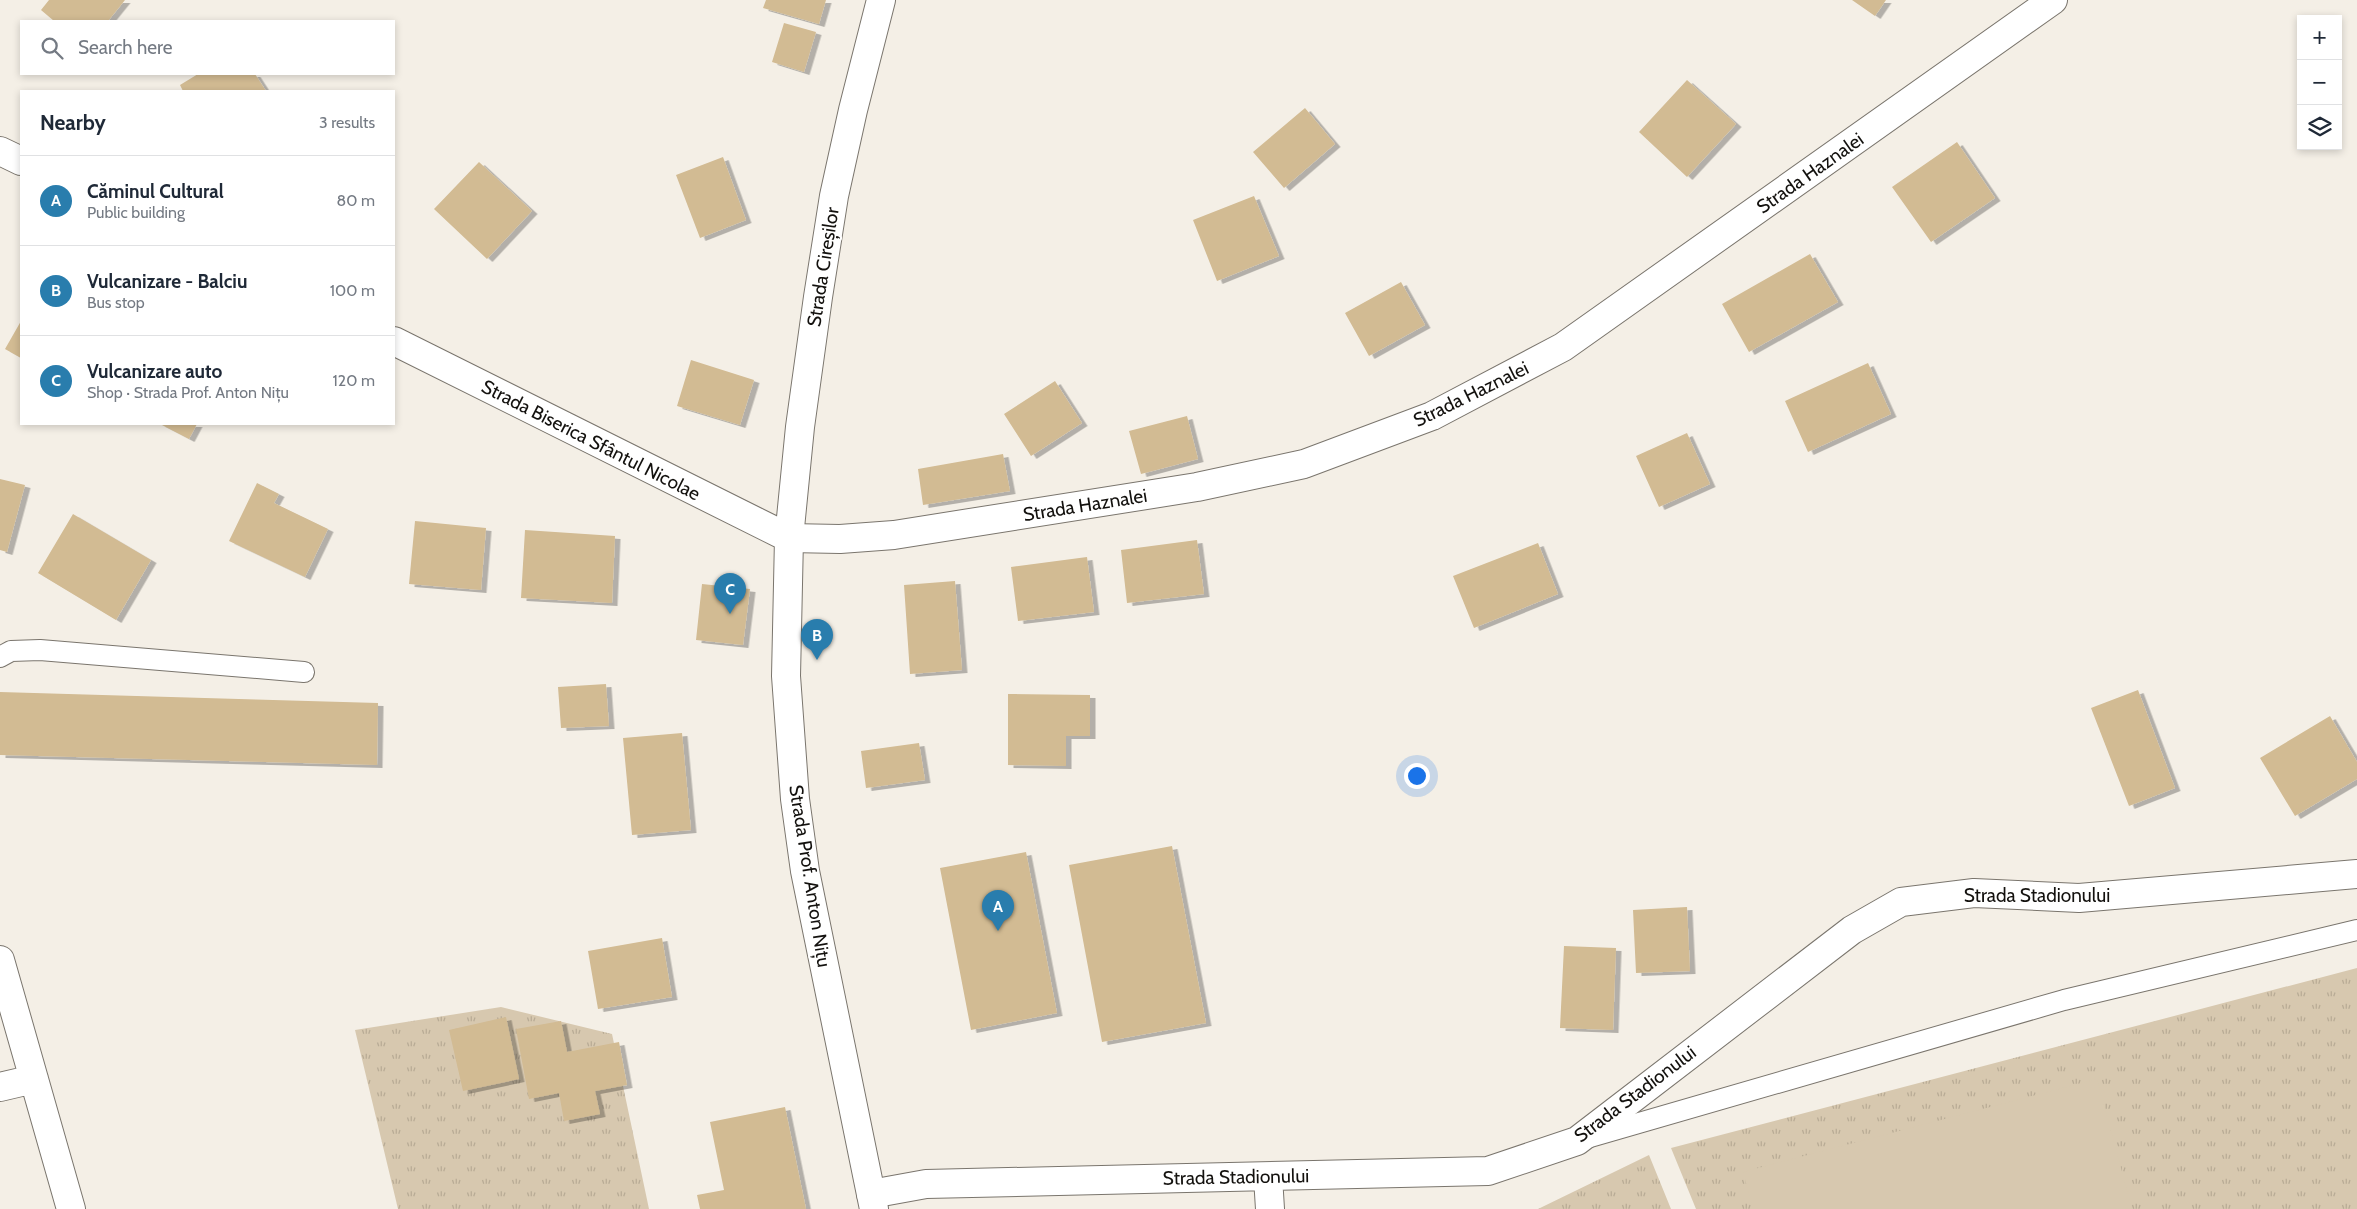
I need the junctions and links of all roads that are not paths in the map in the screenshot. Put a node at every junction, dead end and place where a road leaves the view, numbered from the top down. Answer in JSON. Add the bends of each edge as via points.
{"nodes":[{"id":1,"x":881,"y":0,"type":"edge"},
{"id":2,"x":2053,"y":0,"type":"edge"},
{"id":3,"x":0,"y":151,"type":"edge"},
{"id":4,"x":20,"y":161,"type":"edge"},
{"id":5,"x":395,"y":341,"type":"edge"},
{"id":6,"x":789,"y":538,"type":"junction"},
{"id":7,"x":0,"y":657,"type":"edge"},
{"id":8,"x":304,"y":672,"type":"dead end"},
{"id":9,"x":2357,"y":874,"type":"edge"},
{"id":10,"x":2357,"y":930,"type":"edge"},
{"id":11,"x":0,"y":960,"type":"edge"},
{"id":12,"x":34,"y":1079,"type":"junction"},
{"id":13,"x":0,"y":1087,"type":"edge"},
{"id":14,"x":1577,"y":1141,"type":"junction"},
{"id":15,"x":1268,"y":1177,"type":"junction"},
{"id":16,"x":872,"y":1202,"type":"edge"},
{"id":17,"x":71,"y":1209,"type":"edge"},
{"id":18,"x":1270,"y":1209,"type":"edge"}],
"edges":[{"from":1,"to":6,"type":"street","name":"Strada Cireșilor","via":[[834,196],[800,427]]},
{"from":2,"to":6,"type":"street","name":"Strada Haznalei","via":[[1563,348],[1432,416],[1304,464],[1197,488],[894,535]]},
{"from":3,"to":4,"type":"street"},
{"from":5,"to":6,"type":"street","name":"Strada Biserica Sfântul Nicolae"},
{"from":6,"to":16,"type":"street","name":"Strada Prof. Anton Nițu","via":[[786,676],[795,799],[805,871]]},
{"from":7,"to":8,"type":"lane","via":[[11,651],[40,650]]},
{"from":9,"to":14,"type":"street","name":"Strada Stadionului","via":[[2080,898],[1974,893],[1901,902],[1852,930]]},
{"from":10,"to":14,"type":"lane","via":[[2064,1000]]},
{"from":11,"to":12,"type":"street"},
{"from":12,"to":13,"type":"street"},
{"from":12,"to":17,"type":"street"},
{"from":14,"to":15,"type":"street","name":"Strada Stadionului","via":[[1488,1171]]},
{"from":15,"to":16,"type":"street","name":"Strada Stadionului","via":[[926,1184]]},
{"from":15,"to":18,"type":"street"}]}
